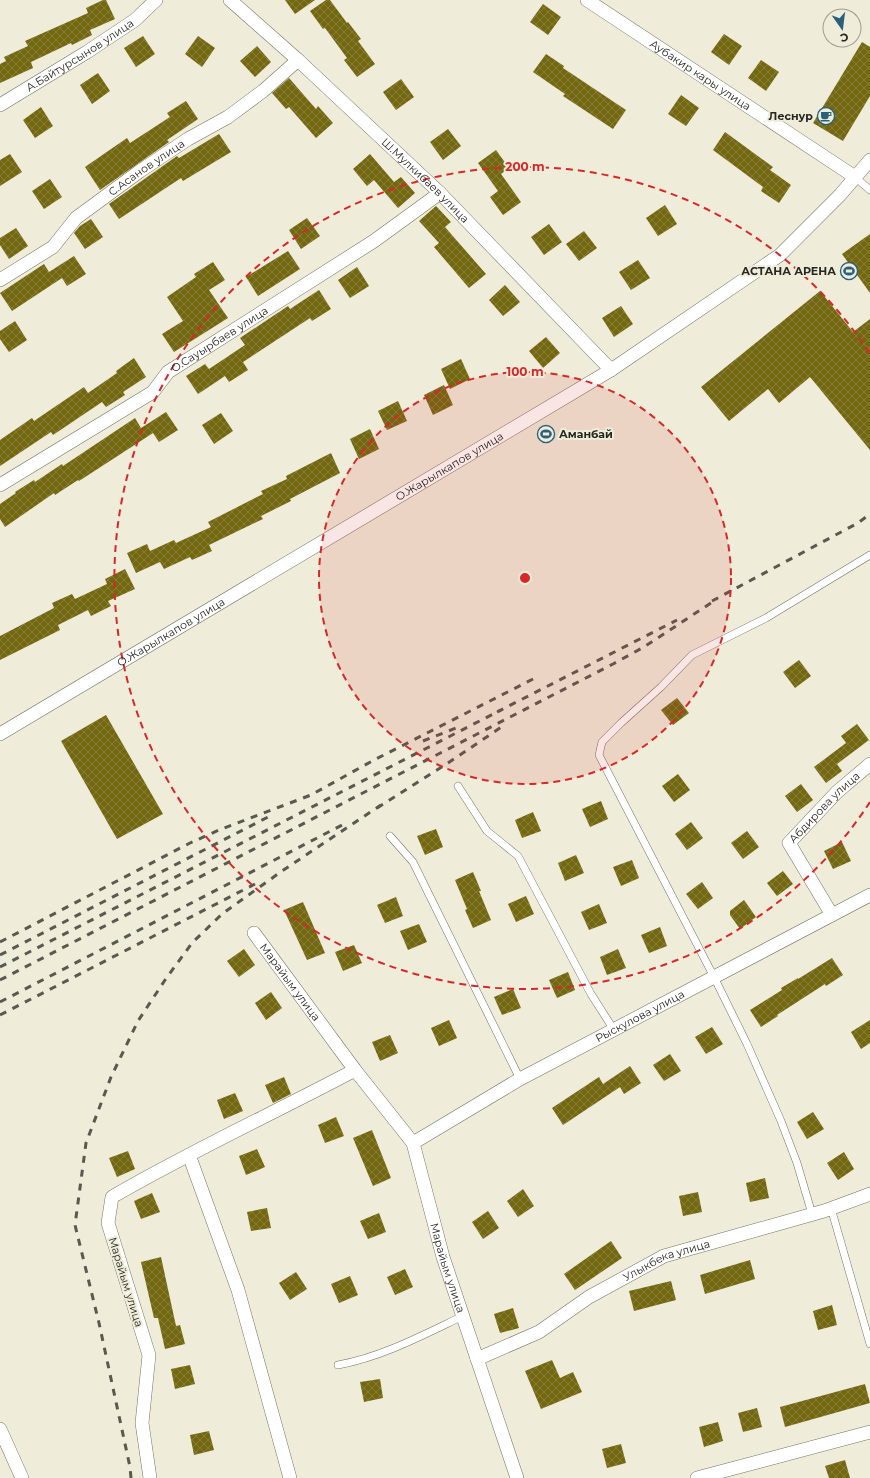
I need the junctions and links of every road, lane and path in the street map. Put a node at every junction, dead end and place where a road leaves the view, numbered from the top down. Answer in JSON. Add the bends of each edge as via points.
{"nodes":[{"id":1,"x":156,"y":0,"type":"edge"},
{"id":2,"x":230,"y":0,"type":"edge"},
{"id":3,"x":587,"y":0,"type":"edge"},
{"id":4,"x":298,"y":60,"type":"junction"},
{"id":5,"x":0,"y":105,"type":"edge"},
{"id":6,"x":870,"y":160,"type":"edge"},
{"id":7,"x":855,"y":177,"type":"junction"},
{"id":8,"x":870,"y":190,"type":"edge"},
{"id":9,"x":440,"y":193,"type":"junction"},
{"id":10,"x":0,"y":280,"type":"edge"},
{"id":11,"x":611,"y":370,"type":"junction"},
{"id":12,"x":0,"y":484,"type":"edge"},
{"id":13,"x":870,"y":555,"type":"edge"},
{"id":14,"x":0,"y":734,"type":"edge"},
{"id":15,"x":870,"y":764,"type":"edge"},
{"id":16,"x":458,"y":786,"type":"dead end"},
{"id":17,"x":390,"y":836,"type":"dead end"},
{"id":18,"x":870,"y":896,"type":"edge"},
{"id":19,"x":832,"y":915,"type":"junction"},
{"id":20,"x":254,"y":933,"type":"dead end"},
{"id":21,"x":714,"y":977,"type":"junction"},
{"id":22,"x":614,"y":1030,"type":"junction"},
{"id":23,"x":355,"y":1070,"type":"junction"},
{"id":24,"x":520,"y":1079,"type":"junction"},
{"id":25,"x":413,"y":1143,"type":"junction"},
{"id":26,"x":189,"y":1155,"type":"junction"},
{"id":27,"x":870,"y":1194,"type":"edge"},
{"id":28,"x":831,"y":1208,"type":"junction"},
{"id":29,"x":812,"y":1214,"type":"junction"},
{"id":30,"x":463,"y":1316,"type":"junction"},
{"id":31,"x":870,"y":1344,"type":"edge"},
{"id":32,"x":478,"y":1359,"type":"junction"},
{"id":33,"x":338,"y":1365,"type":"dead end"},
{"id":34,"x":0,"y":1429,"type":"edge"},
{"id":35,"x":870,"y":1432,"type":"edge"},
{"id":36,"x":22,"y":1478,"type":"edge"},
{"id":37,"x":150,"y":1478,"type":"edge"},
{"id":38,"x":290,"y":1478,"type":"edge"},
{"id":39,"x":517,"y":1478,"type":"edge"},
{"id":40,"x":697,"y":1478,"type":"edge"}],
"edges":[{"from":1,"to":5,"type":"street","name":"А.Байтурсынов улица","via":[[135,20]]},
{"from":2,"to":4,"type":"street","name":"Ш.Мулкибаев улица"},
{"from":3,"to":7,"type":"street","name":"Аубакир кары улица"},
{"from":4,"to":9,"type":"street","name":"Ш.Мулкибаев улица"},
{"from":4,"to":10,"type":"street","name":"С.Асанов улица","via":[[228,117],[140,170],[76,218],[54,247]]},
{"from":6,"to":7,"type":"street","name":"О.Жарылкапов улица"},
{"from":7,"to":8,"type":"lane"},
{"from":7,"to":11,"type":"street","name":"О.Жарылкапов улица","via":[[780,255]]},
{"from":9,"to":11,"type":"street","name":"Ш.Мулкибаев улица"},
{"from":9,"to":12,"type":"street","name":"О.Сауырбаев улица","via":[[374,241],[168,372],[153,392]]},
{"from":11,"to":14,"type":"street","name":"О.Жарылкапов улица"},
{"from":13,"to":21,"type":"lane","via":[[766,618],[692,655],[661,688],[602,742],[599,755]]},
{"from":15,"to":19,"type":"street","name":"Абдирова улица","via":[[837,792],[789,843]]},
{"from":16,"to":22,"type":"lane","via":[[487,831],[518,856],[591,994]]},
{"from":17,"to":24,"type":"lane","via":[[413,862]]},
{"from":18,"to":19,"type":"street","name":"Рыскулова улица"},
{"from":19,"to":21,"type":"street","name":"Рыскулова улица"},
{"from":20,"to":23,"type":"street","name":"Марайым улица"},
{"from":21,"to":22,"type":"street","name":"Рыскулова улица"},
{"from":21,"to":29,"type":"lane","via":[[781,1121]]},
{"from":22,"to":24,"type":"street","name":"Рыскулова улица"},
{"from":23,"to":25,"type":"street","name":"Марайым улица"},
{"from":23,"to":26,"type":"street","name":"Марайым улица"},
{"from":24,"to":25,"type":"street","name":"Рыскулова улица"},
{"from":25,"to":30,"type":"street","name":"Марайым улица","via":[[443,1257]]},
{"from":26,"to":37,"type":"street","name":"Марайым улица","via":[[112,1197],[108,1223],[149,1355],[142,1423]]},
{"from":26,"to":38,"type":"street","via":[[238,1290]]},
{"from":27,"to":28,"type":"street","name":"Улыкбека улица"},
{"from":28,"to":29,"type":"street","name":"Улыкбека улица"},
{"from":28,"to":31,"type":"lane"},
{"from":29,"to":32,"type":"street","name":"Улыкбека улица","via":[[664,1256],[589,1297],[539,1332]]},
{"from":30,"to":32,"type":"street","name":"Марайым улица"},
{"from":30,"to":33,"type":"lane","via":[[412,1341],[354,1362]]},
{"from":32,"to":39,"type":"street","name":"Марайым улица"},
{"from":34,"to":36,"type":"street"},
{"from":35,"to":40,"type":"street"}]}
